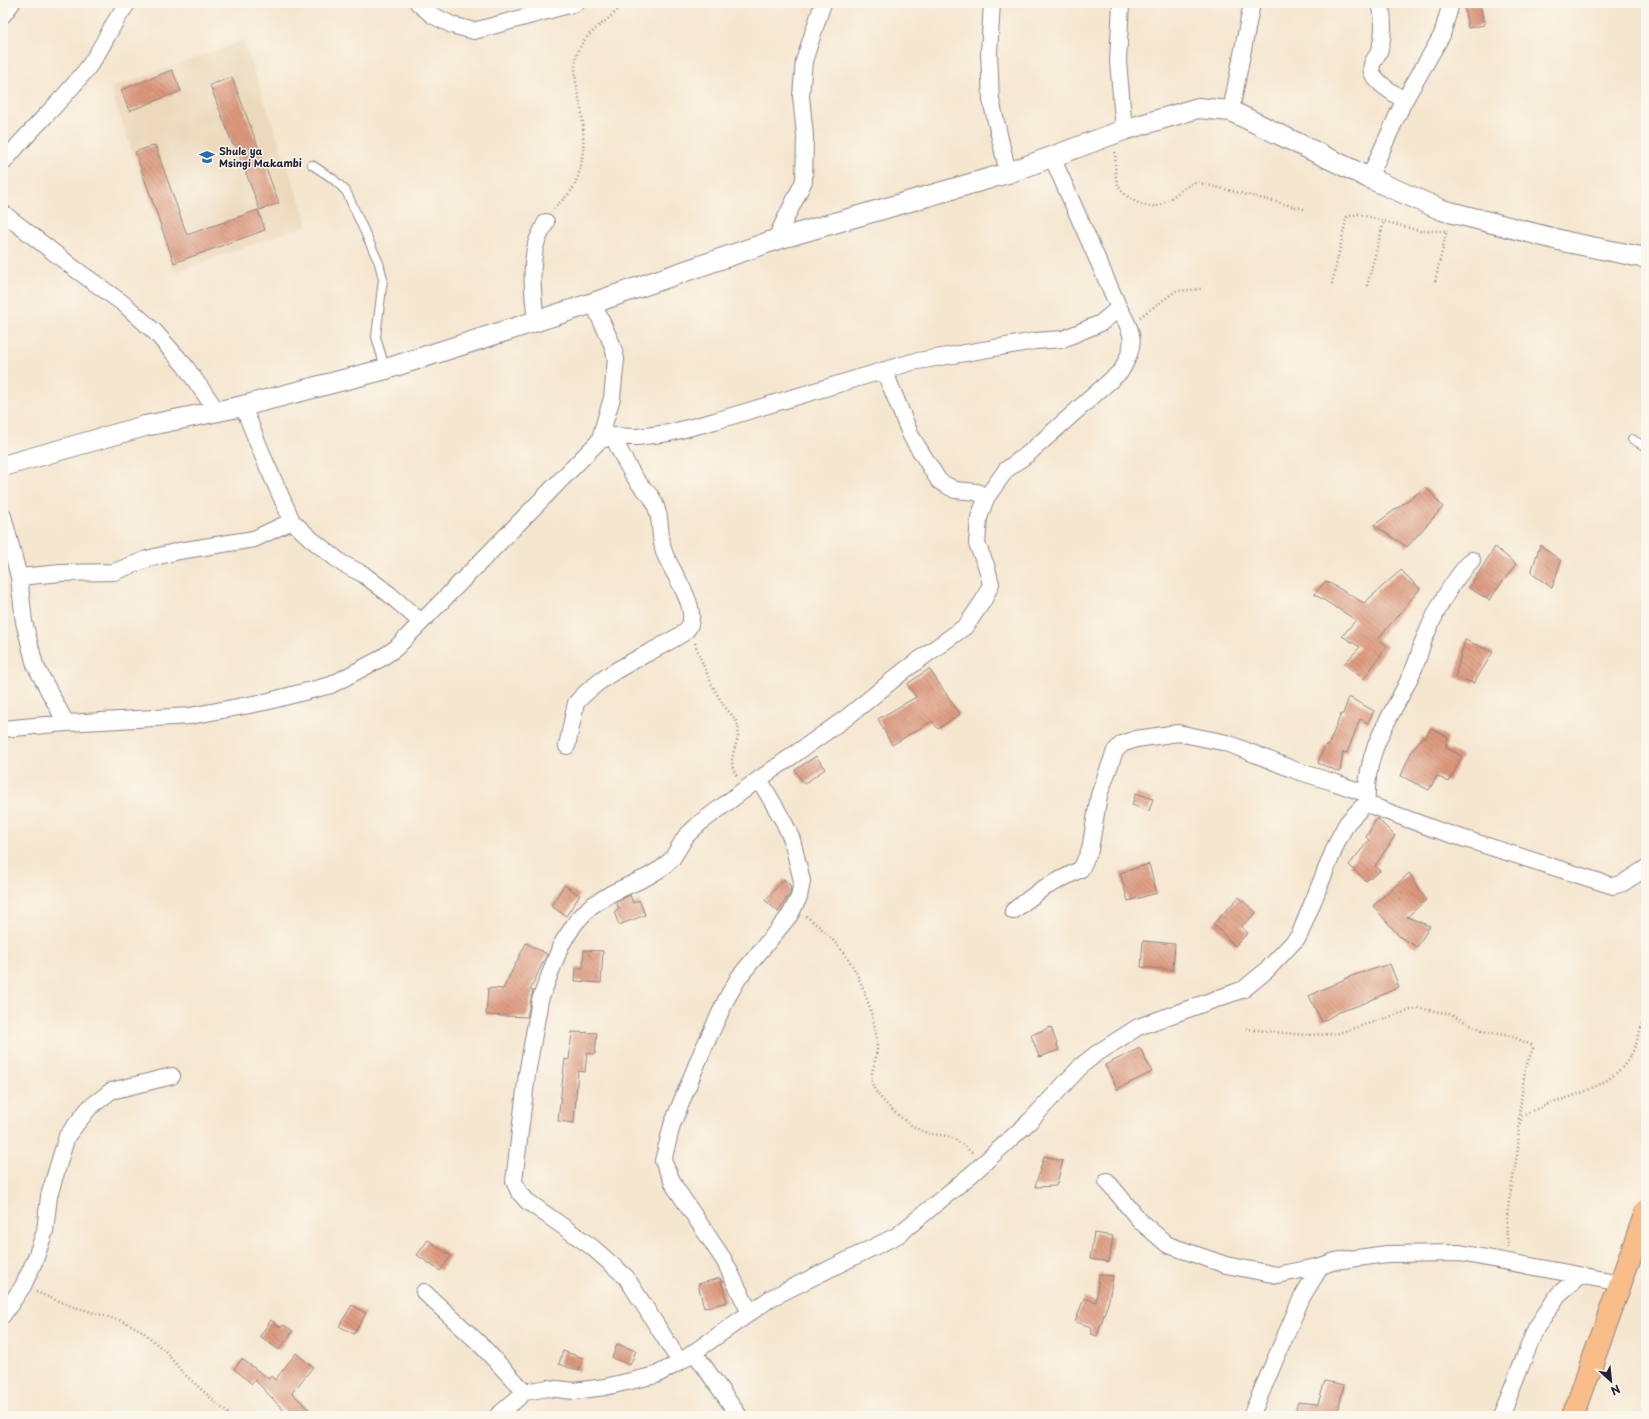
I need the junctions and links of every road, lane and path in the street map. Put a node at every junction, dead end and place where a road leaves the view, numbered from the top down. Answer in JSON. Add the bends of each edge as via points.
{"nodes":[{"id":1,"x":12,"y":3,"type":"edge"},
{"id":2,"x":128,"y":3,"type":"edge"},
{"id":3,"x":418,"y":3,"type":"edge"},
{"id":4,"x":576,"y":3,"type":"edge"},
{"id":5,"x":624,"y":3,"type":"edge"},
{"id":6,"x":824,"y":3,"type":"edge"},
{"id":7,"x":992,"y":3,"type":"edge"},
{"id":8,"x":1121,"y":3,"type":"edge"},
{"id":9,"x":1252,"y":3,"type":"edge"},
{"id":10,"x":1380,"y":3,"type":"edge"},
{"id":11,"x":1451,"y":3,"type":"edge"},
{"id":12,"x":3,"y":15,"type":"edge"},
{"id":13,"x":1404,"y":101,"type":"junction"},
{"id":14,"x":1231,"y":111,"type":"junction"},
{"id":15,"x":1119,"y":132,"type":"junction"},
{"id":16,"x":1052,"y":158,"type":"junction"},
{"id":17,"x":3,"y":162,"type":"edge"},
{"id":18,"x":312,"y":166,"type":"dead end"},
{"id":19,"x":1008,"y":173,"type":"junction"},
{"id":20,"x":1369,"y":178,"type":"junction"},
{"id":21,"x":1304,"y":209,"type":"dead end"},
{"id":22,"x":1451,"y":212,"type":"junction"},
{"id":23,"x":3,"y":213,"type":"edge"},
{"id":24,"x":1384,"y":221,"type":"junction"},
{"id":25,"x":546,"y":222,"type":"joint"},
{"id":26,"x":1447,"y":231,"type":"junction"},
{"id":27,"x":775,"y":240,"type":"junction"},
{"id":28,"x":1646,"y":258,"type":"edge"},
{"id":29,"x":1435,"y":281,"type":"dead end"},
{"id":30,"x":1332,"y":284,"type":"dead end"},
{"id":31,"x":1367,"y":286,"type":"dead end"},
{"id":32,"x":1201,"y":289,"type":"dead end"},
{"id":33,"x":594,"y":303,"type":"junction"},
{"id":34,"x":1119,"y":308,"type":"junction"},
{"id":35,"x":536,"y":321,"type":"junction"},
{"id":36,"x":1129,"y":325,"type":"junction"},
{"id":37,"x":386,"y":369,"type":"junction"},
{"id":38,"x":884,"y":370,"type":"junction"},
{"id":39,"x":243,"y":406,"type":"junction"},
{"id":40,"x":217,"y":411,"type":"junction"},
{"id":41,"x":606,"y":439,"type":"junction"},
{"id":42,"x":1632,"y":439,"type":"dead end"},
{"id":43,"x":1646,"y":447,"type":"edge"},
{"id":44,"x":5,"y":462,"type":"edge"},
{"id":45,"x":986,"y":498,"type":"junction"},
{"id":46,"x":3,"y":516,"type":"edge"},
{"id":47,"x":292,"y":521,"type":"junction"},
{"id":48,"x":1472,"y":560,"type":"dead end"},
{"id":49,"x":19,"y":577,"type":"junction"},
{"id":50,"x":420,"y":622,"type":"junction"},
{"id":51,"x":690,"y":627,"type":"junction"},
{"id":52,"x":66,"y":723,"type":"junction"},
{"id":53,"x":3,"y":729,"type":"edge"},
{"id":54,"x":567,"y":746,"type":"dead end"},
{"id":55,"x":753,"y":783,"type":"junction"},
{"id":56,"x":1367,"y":799,"type":"junction"},
{"id":57,"x":1646,"y":868,"type":"edge"},
{"id":58,"x":794,"y":907,"type":"junction"},
{"id":59,"x":1013,"y":911,"type":"dead end"},
{"id":60,"x":1645,"y":1015,"type":"edge"},
{"id":61,"x":1246,"y":1029,"type":"dead end"},
{"id":62,"x":172,"y":1076,"type":"dead end"},
{"id":63,"x":1518,"y":1124,"type":"junction"},
{"id":64,"x":984,"y":1162,"type":"junction"},
{"id":65,"x":1107,"y":1181,"type":"dead end"},
{"id":66,"x":1646,"y":1212,"type":"edge"},
{"id":67,"x":1510,"y":1263,"type":"junction"},
{"id":68,"x":1321,"y":1266,"type":"junction"},
{"id":69,"x":1579,"y":1276,"type":"junction"},
{"id":70,"x":1621,"y":1283,"type":"junction"},
{"id":71,"x":14,"y":1290,"type":"edge"},
{"id":72,"x":424,"y":1292,"type":"dead end"},
{"id":73,"x":750,"y":1313,"type":"junction"},
{"id":74,"x":3,"y":1315,"type":"edge"},
{"id":75,"x":694,"y":1352,"type":"junction"},
{"id":76,"x":680,"y":1362,"type":"junction"},
{"id":77,"x":525,"y":1392,"type":"junction"},
{"id":78,"x":231,"y":1416,"type":"edge"},
{"id":79,"x":497,"y":1416,"type":"edge"},
{"id":80,"x":738,"y":1416,"type":"edge"},
{"id":81,"x":1250,"y":1416,"type":"edge"},
{"id":82,"x":1501,"y":1416,"type":"edge"},
{"id":83,"x":1572,"y":1416,"type":"edge"}],
"edges":[{"from":1,"to":12,"type":"street"},
{"from":2,"to":17,"type":"street","via":[[91,64],[70,91]]},
{"from":3,"to":4,"type":"street","via":[[432,15],[452,25],[474,31]]},
{"from":5,"to":25,"type":"path","via":[[615,14],[584,39],[577,53],[574,67],[583,125],[582,157],[574,187],[556,206]]},
{"from":6,"to":27,"type":"street","via":[[804,61],[801,96],[805,136],[804,181]]},
{"from":7,"to":19,"type":"street","via":[[991,100]]},
{"from":8,"to":15,"type":"street","via":[[1118,61]]},
{"from":9,"to":14,"type":"street"},
{"from":10,"to":13,"type":"street","via":[[1383,32],[1380,51],[1372,62],[1372,72],[1378,81]]},
{"from":11,"to":13,"type":"street","via":[[1442,35]]},
{"from":13,"to":20,"type":"street"},
{"from":14,"to":15,"type":"street","via":[[1198,108]]},
{"from":14,"to":20,"type":"street"},
{"from":15,"to":16,"type":"street"},
{"from":15,"to":21,"type":"path","via":[[1118,186],[1125,196],[1140,204],[1158,205],[1196,182]]},
{"from":16,"to":19,"type":"street"},
{"from":16,"to":34,"type":"street"},
{"from":18,"to":37,"type":"lane","via":[[332,178],[346,191],[379,263],[383,279],[376,337]]},
{"from":19,"to":27,"type":"street"},
{"from":20,"to":22,"type":"street"},
{"from":22,"to":26,"type":"path"},
{"from":22,"to":28,"type":"street","via":[[1567,242]]},
{"from":23,"to":40,"type":"street","via":[[124,304],[155,332],[185,366]]},
{"from":24,"to":26,"type":"path","via":[[1420,231]]},
{"from":24,"to":30,"type":"path","via":[[1358,214],[1347,217]]},
{"from":24,"to":31,"type":"path"},
{"from":25,"to":35,"type":"street","via":[[536,243],[532,287]]},
{"from":26,"to":29,"type":"path"},
{"from":27,"to":33,"type":"street"},
{"from":32,"to":36,"type":"path","via":[[1176,291]]},
{"from":33,"to":35,"type":"street"},
{"from":33,"to":41,"type":"street","via":[[616,359]]},
{"from":34,"to":36,"type":"street"},
{"from":34,"to":38,"type":"street","via":[[1101,323],[1063,339],[962,353]]},
{"from":35,"to":37,"type":"street"},
{"from":36,"to":45,"type":"street","via":[[1132,340],[1130,356],[1121,371],[1029,453],[1006,470]]},
{"from":37,"to":39,"type":"street"},
{"from":38,"to":41,"type":"street","via":[[715,421],[669,432]]},
{"from":38,"to":45,"type":"street","via":[[911,436],[939,481],[955,490],[977,492]]},
{"from":39,"to":40,"type":"street"},
{"from":39,"to":47,"type":"street"},
{"from":40,"to":44,"type":"street","via":[[145,426]]},
{"from":41,"to":50,"type":"street"},
{"from":41,"to":51,"type":"street","via":[[620,452],[638,482],[652,498],[660,517],[664,551],[690,607]]},
{"from":42,"to":43,"type":"lane"},
{"from":45,"to":55,"type":"street","via":[[979,518],[977,544],[991,584],[966,626],[905,670],[846,718]]},
{"from":46,"to":49,"type":"street"},
{"from":47,"to":49,"type":"street","via":[[254,539],[179,551],[147,559],[114,572]]},
{"from":47,"to":50,"type":"street","via":[[310,539],[343,564],[368,578]]},
{"from":48,"to":56,"type":"street","via":[[1462,569],[1435,615],[1415,666],[1384,724],[1367,778]]},
{"from":49,"to":52,"type":"street","via":[[24,622],[36,665]]},
{"from":50,"to":52,"type":"street","via":[[385,656],[331,685],[265,702],[190,716]]},
{"from":51,"to":54,"type":"street","via":[[668,643],[609,674],[580,698],[576,703]]},
{"from":51,"to":55,"type":"path","via":[[716,694],[737,722],[731,764],[734,772]]},
{"from":52,"to":53,"type":"street"},
{"from":55,"to":58,"type":"street","via":[[784,822],[792,840],[802,881]]},
{"from":55,"to":76,"type":"street","via":[[686,836],[672,859],[662,868],[591,906],[576,922],[561,945],[540,1000],[533,1032],[514,1171],[514,1181],[527,1201],[592,1247],[626,1277]]},
{"from":56,"to":57,"type":"street","via":[[1437,830],[1613,886],[1623,883]]},
{"from":56,"to":59,"type":"street","via":[[1336,782],[1292,769],[1227,742],[1178,733],[1136,739],[1122,744],[1115,751],[1099,794],[1090,850],[1081,868],[1042,889]]},
{"from":56,"to":64,"type":"street","via":[[1347,823],[1338,840],[1299,936],[1267,970],[1244,988],[1138,1027],[1096,1054],[1082,1065],[1041,1110]]},
{"from":58,"to":64,"type":"path","via":[[813,921],[849,960],[858,979],[874,1024],[877,1042],[878,1056],[870,1076],[873,1086],[906,1122],[921,1130],[951,1137]]},
{"from":58,"to":73,"type":"street","via":[[786,921],[739,977],[726,998],[672,1125],[664,1161],[674,1187],[724,1260]]},
{"from":60,"to":63,"type":"path","via":[[1630,1058],[1618,1073],[1590,1088],[1534,1108],[1523,1114]]},
{"from":61,"to":63,"type":"path","via":[[1304,1035],[1336,1034],[1417,1008],[1447,1013],[1480,1029],[1511,1036],[1533,1048],[1525,1069]]},
{"from":62,"to":71,"type":"street","via":[[111,1091],[89,1108],[67,1136],[49,1196],[45,1231]]},
{"from":63,"to":67,"type":"path","via":[[1518,1147],[1507,1217],[1506,1236]]},
{"from":64,"to":73,"type":"street","via":[[898,1235],[771,1298]]},
{"from":65,"to":68,"type":"street","via":[[1141,1222],[1168,1245],[1226,1265],[1277,1275]]},
{"from":66,"to":70,"type":"highway"},
{"from":67,"to":68,"type":"street","via":[[1460,1253],[1388,1254],[1335,1261]]},
{"from":67,"to":69,"type":"street"},
{"from":68,"to":81,"type":"street","via":[[1302,1297]]},
{"from":69,"to":70,"type":"street"},
{"from":69,"to":82,"type":"street","via":[[1558,1295],[1536,1328]]},
{"from":70,"to":83,"type":"highway"},
{"from":71,"to":74,"type":"street"},
{"from":71,"to":78,"type":"path","via":[[125,1322],[142,1331],[166,1352],[182,1372]]},
{"from":72,"to":77,"type":"street","via":[[480,1344]]},
{"from":73,"to":75,"type":"street"},
{"from":75,"to":76,"type":"street"},
{"from":75,"to":80,"type":"street"},
{"from":76,"to":77,"type":"street","via":[[656,1375],[605,1387],[574,1391],[548,1388]]},
{"from":77,"to":79,"type":"street"}]}
